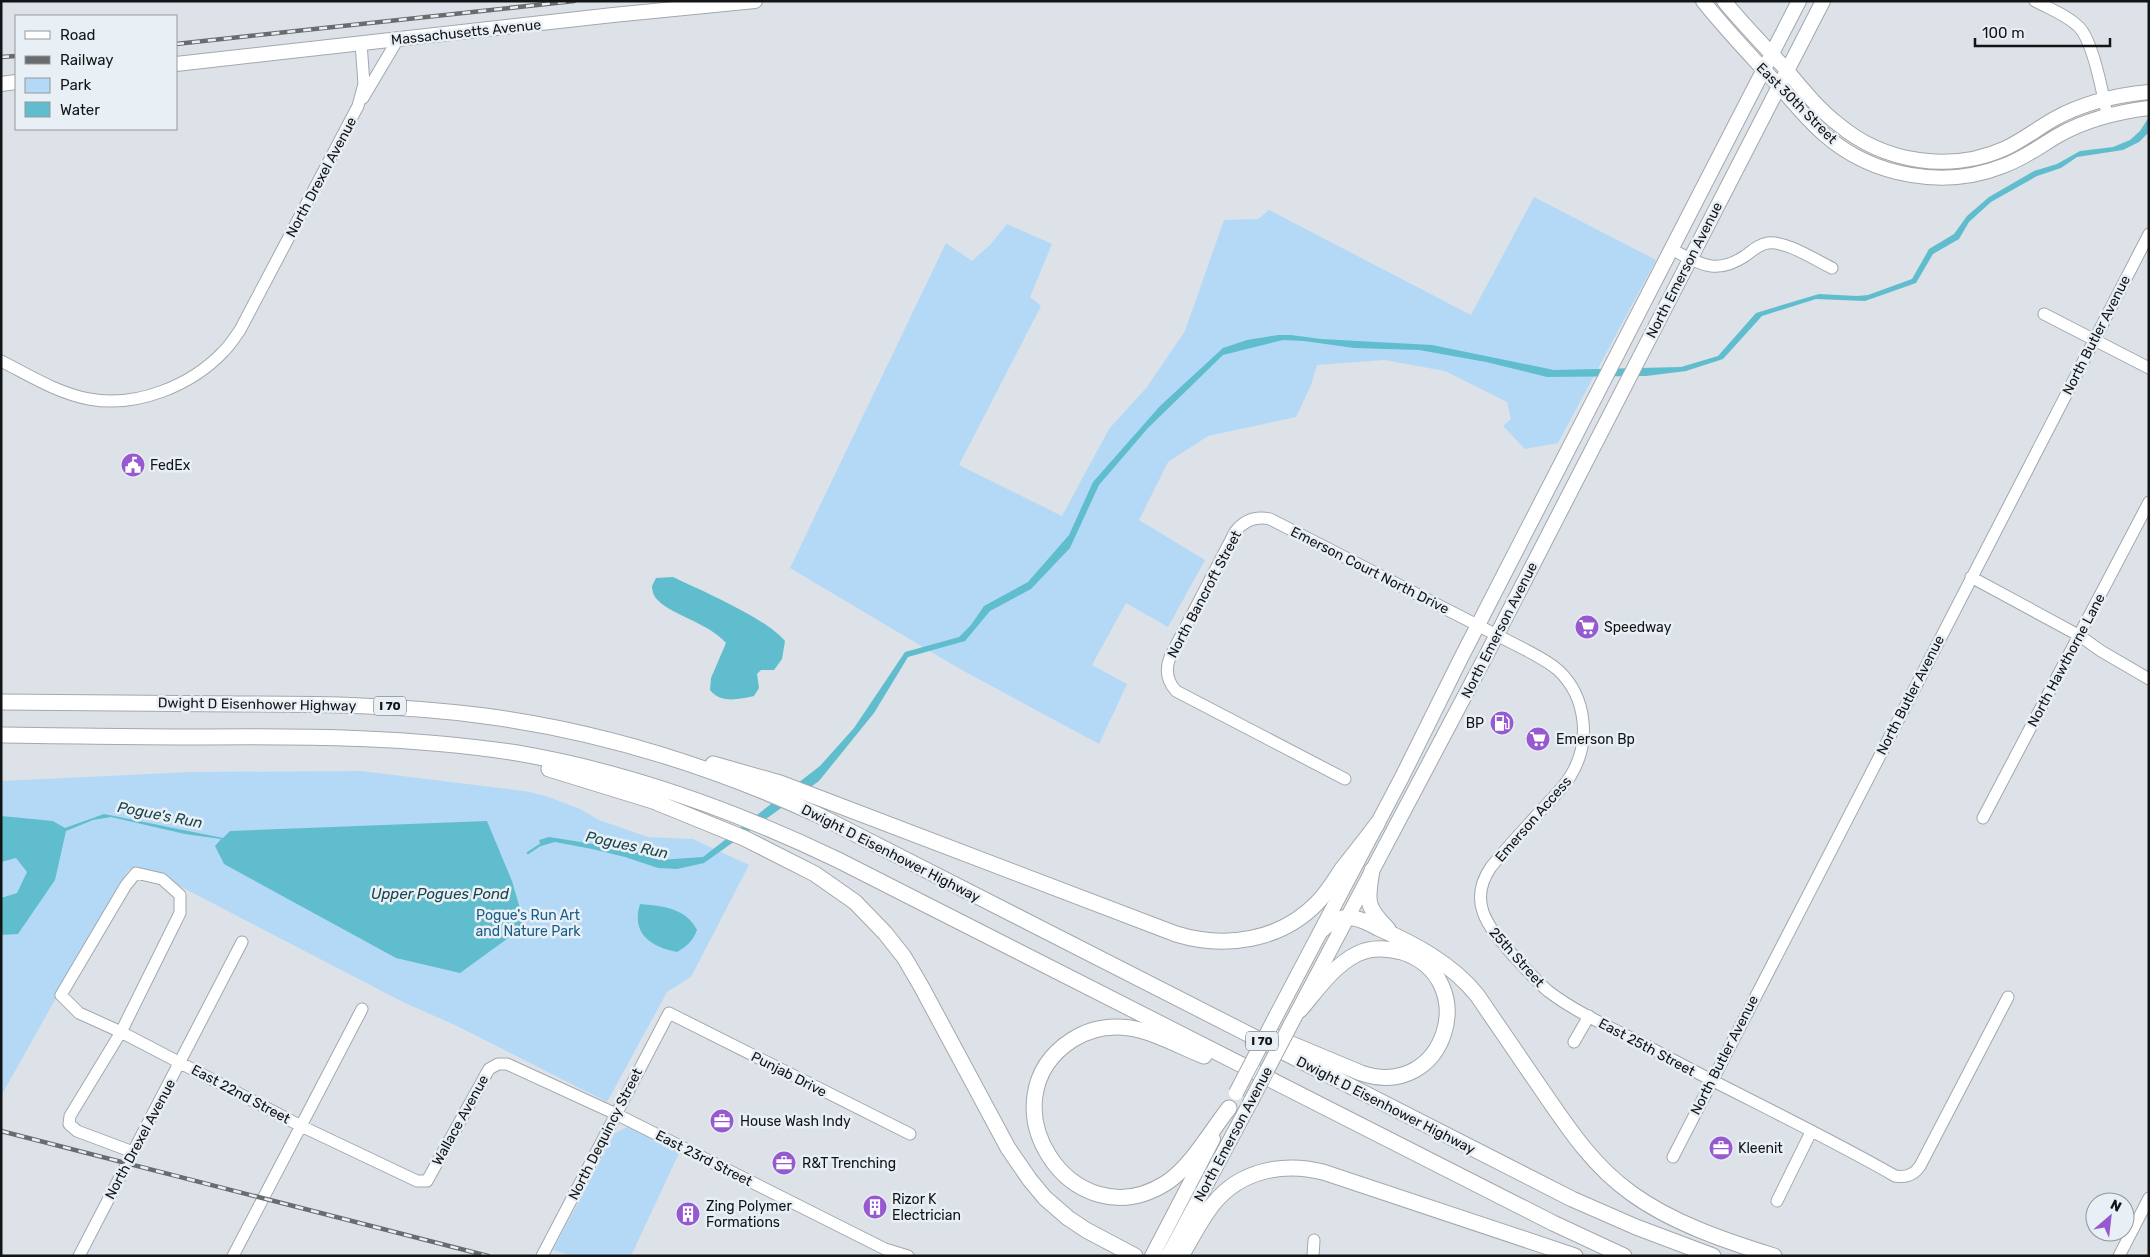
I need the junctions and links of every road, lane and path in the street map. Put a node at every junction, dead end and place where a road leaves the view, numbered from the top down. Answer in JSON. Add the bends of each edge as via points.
{"nodes":[{"id":1,"x":755,"y":1,"type":"edge"},
{"id":2,"x":1703,"y":1,"type":"edge"},
{"id":3,"x":1724,"y":1,"type":"edge"},
{"id":4,"x":1799,"y":1,"type":"edge"},
{"id":5,"x":1822,"y":1,"type":"edge"},
{"id":6,"x":2036,"y":1,"type":"edge"},
{"id":7,"x":1786,"y":27,"type":"junction"},
{"id":8,"x":1753,"y":34,"type":"junction"},
{"id":9,"x":398,"y":39,"type":"junction"},
{"id":10,"x":361,"y":43,"type":"junction"},
{"id":11,"x":1771,"y":54,"type":"junction"},
{"id":12,"x":178,"y":64,"type":"edge"},
{"id":13,"x":1763,"y":70,"type":"junction"},
{"id":14,"x":1787,"y":71,"type":"junction"},
{"id":15,"x":15,"y":82,"type":"edge"},
{"id":16,"x":1,"y":84,"type":"edge"},
{"id":17,"x":1779,"y":86,"type":"junction"},
{"id":18,"x":2149,"y":92,"type":"edge"},
{"id":19,"x":2104,"y":100,"type":"junction"},
{"id":20,"x":358,"y":106,"type":"junction"},
{"id":21,"x":2146,"y":108,"type":"edge"},
{"id":22,"x":2108,"y":115,"type":"junction"},
{"id":23,"x":2149,"y":234,"type":"edge"},
{"id":24,"x":1670,"y":249,"type":"junction"},
{"id":25,"x":1691,"y":259,"type":"junction"},
{"id":26,"x":1832,"y":268,"type":"dead end"},
{"id":27,"x":2044,"y":314,"type":"dead end"},
{"id":28,"x":2095,"y":338,"type":"junction"},
{"id":29,"x":1,"y":361,"type":"edge"},
{"id":30,"x":2149,"y":368,"type":"edge"},
{"id":31,"x":2149,"y":502,"type":"edge"},
{"id":32,"x":1251,"y":518,"type":"joint"},
{"id":33,"x":1970,"y":577,"type":"junction"},
{"id":34,"x":1487,"y":630,"type":"junction"},
{"id":35,"x":2080,"y":636,"type":"junction"},
{"id":36,"x":2149,"y":680,"type":"edge"},
{"id":37,"x":1,"y":702,"type":"edge"},
{"id":38,"x":1,"y":736,"type":"edge"},
{"id":39,"x":624,"y":745,"type":"junction"},
{"id":40,"x":461,"y":746,"type":"junction"},
{"id":41,"x":1345,"y":779,"type":"dead end"},
{"id":42,"x":1983,"y":818,"type":"dead end"},
{"id":43,"x":1377,"y":824,"type":"junction"},
{"id":44,"x":1372,"y":870,"type":"junction"},
{"id":45,"x":1481,"y":906,"type":"joint"},
{"id":46,"x":1348,"y":918,"type":"junction"},
{"id":47,"x":1322,"y":930,"type":"junction"},
{"id":48,"x":1394,"y":935,"type":"junction"},
{"id":49,"x":242,"y":942,"type":"dead end"},
{"id":50,"x":1155,"y":987,"type":"junction"},
{"id":51,"x":2008,"y":997,"type":"dead end"},
{"id":52,"x":362,"y":1009,"type":"dead end"},
{"id":53,"x":1300,"y":1010,"type":"junction"},
{"id":54,"x":668,"y":1013,"type":"joint"},
{"id":55,"x":1589,"y":1016,"type":"junction"},
{"id":56,"x":120,"y":1032,"type":"junction"},
{"id":57,"x":1574,"y":1042,"type":"dead end"},
{"id":58,"x":180,"y":1062,"type":"junction"},
{"id":59,"x":498,"y":1064,"type":"joint"},
{"id":60,"x":1711,"y":1081,"type":"junction"},
{"id":61,"x":1298,"y":1094,"type":"junction"},
{"id":62,"x":1229,"y":1108,"type":"junction"},
{"id":63,"x":616,"y":1114,"type":"junction"},
{"id":64,"x":301,"y":1126,"type":"junction"},
{"id":65,"x":1811,"y":1132,"type":"junction"},
{"id":66,"x":910,"y":1134,"type":"dead end"},
{"id":67,"x":133,"y":1152,"type":"junction"},
{"id":68,"x":1673,"y":1157,"type":"dead end"},
{"id":69,"x":426,"y":1181,"type":"joint"},
{"id":70,"x":2149,"y":1198,"type":"edge"},
{"id":71,"x":1777,"y":1201,"type":"dead end"},
{"id":72,"x":1314,"y":1240,"type":"dead end"},
{"id":73,"x":1108,"y":1242,"type":"junction"},
{"id":74,"x":1172,"y":1255,"type":"edge"},
{"id":75,"x":79,"y":1256,"type":"edge"},
{"id":76,"x":233,"y":1256,"type":"edge"},
{"id":77,"x":542,"y":1256,"type":"edge"},
{"id":78,"x":908,"y":1256,"type":"edge"},
{"id":79,"x":1120,"y":1256,"type":"edge"},
{"id":80,"x":1135,"y":1256,"type":"edge"},
{"id":81,"x":1152,"y":1256,"type":"edge"},
{"id":82,"x":1313,"y":1256,"type":"edge"},
{"id":83,"x":1575,"y":1256,"type":"edge"},
{"id":84,"x":1624,"y":1256,"type":"edge"},
{"id":85,"x":1713,"y":1256,"type":"edge"},
{"id":86,"x":1774,"y":1256,"type":"edge"},
{"id":87,"x":2119,"y":1256,"type":"edge"}],
"edges":[{"from":1,"to":9,"type":"main road","name":"Massachusetts Avenue"},
{"from":2,"to":13,"type":"main road","name":"East 30th Street"},
{"from":3,"to":8,"type":"main road","name":"East 30th Street"},
{"from":4,"to":7,"type":"main road","name":"North Emerson Avenue"},
{"from":5,"to":14,"type":"main road","name":"North Emerson Avenue"},
{"from":6,"to":19,"type":"street","via":[[2071,20],[2083,31]]},
{"from":7,"to":8,"type":"main road","via":[[1767,35]]},
{"from":7,"to":11,"type":"main road","name":"North Emerson Avenue"},
{"from":8,"to":11,"type":"main road","name":"East 30th Street"},
{"from":9,"to":10,"type":"main road","name":"Massachusetts Avenue"},
{"from":9,"to":20,"type":"street"},
{"from":10,"to":12,"type":"main road","name":"Massachusetts Avenue"},
{"from":10,"to":20,"type":"street","name":"North Drexel Avenue","via":[[364,84]]},
{"from":11,"to":13,"type":"main road","name":"North Emerson Avenue"},
{"from":11,"to":14,"type":"main road","name":"East 30th Street"},
{"from":13,"to":17,"type":"main road","name":"East 30th Street"},
{"from":13,"to":24,"type":"main road","name":"North Emerson Avenue"},
{"from":14,"to":17,"type":"main road","name":"North Emerson Avenue"},
{"from":14,"to":19,"type":"main road","name":"East 30th Street","via":[[1837,124],[1860,140],[1896,155],[1933,162],[1967,160],[1997,152],[2060,116]]},
{"from":15,"to":16,"type":"main road"},
{"from":17,"to":22,"type":"main road","name":"East 30th Street","via":[[1822,132],[1844,149],[1876,166],[1921,177],[1970,176],[2001,167],[2072,128]]},
{"from":17,"to":25,"type":"main road","name":"North Emerson Avenue"},
{"from":18,"to":19,"type":"main road","name":"East 30th Street"},
{"from":19,"to":22,"type":"street"},
{"from":20,"to":29,"type":"street","name":"North Drexel Avenue","via":[[240,330],[224,351],[202,371],[173,387],[124,401],[89,399],[42,382]]},
{"from":21,"to":22,"type":"main road","name":"East 30th Street"},
{"from":23,"to":28,"type":"street","name":"North Butler Avenue"},
{"from":24,"to":25,"type":"street"},
{"from":24,"to":34,"type":"main road","name":"North Emerson Avenue","via":[[1597,394]]},
{"from":25,"to":26,"type":"street","via":[[1706,266],[1720,267],[1732,264],[1760,245],[1775,243]]},
{"from":25,"to":34,"type":"main road","name":"North Emerson Avenue","via":[[1622,393]]},
{"from":27,"to":28,"type":"street"},
{"from":28,"to":30,"type":"street"},
{"from":28,"to":33,"type":"street","name":"North Butler Avenue"},
{"from":31,"to":35,"type":"street","name":"North Hawthorne Lane"},
{"from":32,"to":34,"type":"street","name":"Emerson Court North Drive","via":[[1270,519]]},
{"from":32,"to":41,"type":"street","name":"North Bancroft Street","via":[[1235,532],[1170,657],[1167,676],[1176,692]]},
{"from":33,"to":35,"type":"street"},
{"from":33,"to":60,"type":"street","name":"North Butler Avenue"},
{"from":34,"to":43,"type":"main road","name":"North Emerson Avenue"},
{"from":34,"to":44,"type":"main road","name":"North Emerson Avenue"},
{"from":34,"to":45,"type":"street","name":"Emerson Access","via":[[1540,658],[1565,677],[1581,708],[1584,733],[1581,753],[1568,780],[1486,874]]},
{"from":35,"to":36,"type":"street"},
{"from":35,"to":42,"type":"street","name":"North Hawthorne Lane"},
{"from":37,"to":39,"type":"highway","name":"Dwight D Eisenhower Highway","number":"I 70","via":[[404,707],[512,720]]},
{"from":38,"to":40,"type":"highway","number":"I 70","via":[[345,737]]},
{"from":39,"to":43,"type":"highway","via":[[732,768],[770,780],[1176,934],[1214,942],[1257,938],[1304,914],[1325,894]]},
{"from":39,"to":50,"type":"highway","name":"Dwight D Eisenhower Highway","number":"I 70","via":[[705,769],[816,814]]},
{"from":40,"to":61,"type":"highway","number":"I 70","via":[[584,767],[648,784],[786,835]]},
{"from":40,"to":73,"type":"highway","via":[[635,794],[767,848],[840,890],[861,907],[904,957],[1022,1169],[1060,1212]]},
{"from":43,"to":47,"type":"main road","name":"North Emerson Avenue"},
{"from":44,"to":46,"type":"main road","name":"North Emerson Avenue"},
{"from":44,"to":48,"type":"highway","via":[[1368,894],[1370,908]]},
{"from":45,"to":55,"type":"street","name":"25th Street","via":[[1488,926],[1529,973],[1550,992]]},
{"from":46,"to":47,"type":"highway","via":[[1337,920]]},
{"from":46,"to":48,"type":"highway","via":[[1362,920]]},
{"from":46,"to":53,"type":"main road","name":"North Emerson Avenue"},
{"from":47,"to":62,"type":"main road","name":"North Emerson Avenue","bridge":true},
{"from":48,"to":86,"type":"highway","via":[[1441,962],[1473,990],[1576,1139],[1614,1180],[1643,1202],[1678,1219]]},
{"from":49,"to":58,"type":"street","name":"North Drexel Avenue"},
{"from":50,"to":53,"type":"highway","via":[[1361,1073],[1381,1078],[1407,1074],[1424,1063],[1440,1044],[1446,1030],[1443,990],[1430,969],[1410,956],[1383,949],[1364,951],[1347,960]]},
{"from":50,"to":85,"type":"highway","name":"Dwight D Eisenhower Highway","number":"I 70","via":[[1572,1199]]},
{"from":51,"to":65,"type":"street","name":"East 25th Street","via":[[1920,1166],[1913,1173],[1895,1176]]},
{"from":52,"to":64,"type":"street"},
{"from":53,"to":74,"type":"main road","name":"North Emerson Avenue","bridge":true},
{"from":54,"to":63,"type":"street","name":"North Dequincy Street"},
{"from":54,"to":66,"type":"street","name":"Punjab Drive"},
{"from":55,"to":57,"type":"street"},
{"from":55,"to":60,"type":"street","name":"East 25th Street"},
{"from":56,"to":56,"type":"street","name":"East 22nd Street","via":[[79,1013],[61,995],[136,873],[162,879],[180,895],[180,912]]},
{"from":56,"to":58,"type":"street","name":"East 22nd Street"},
{"from":56,"to":67,"type":"street","via":[[70,1116],[69,1124],[76,1131]]},
{"from":58,"to":64,"type":"street","name":"East 22nd Street"},
{"from":58,"to":67,"type":"street","name":"North Drexel Avenue"},
{"from":59,"to":63,"type":"street","name":"East 23rd Street","via":[[519,1069]]},
{"from":59,"to":69,"type":"street","name":"Wallace Avenue","via":[[489,1069]]},
{"from":60,"to":65,"type":"street","name":"East 25th Street"},
{"from":60,"to":68,"type":"street","name":"North Butler Avenue"},
{"from":61,"to":62,"type":"highway","via":[[1144,1032],[1106,1027],[1078,1037],[1058,1052],[1041,1078],[1034,1112],[1041,1143],[1058,1171],[1088,1191],[1118,1197],[1147,1192],[1172,1180]]},
{"from":61,"to":84,"type":"highway","number":"I 70"},
{"from":62,"to":81,"type":"main road","name":"North Emerson Avenue"},
{"from":63,"to":77,"type":"street","name":"North Dequincy Street"},
{"from":63,"to":78,"type":"street","name":"East 23rd Street","via":[[885,1249]]},
{"from":64,"to":69,"type":"street","name":"East 22nd Street","via":[[417,1181]]},
{"from":64,"to":76,"type":"street"},
{"from":65,"to":71,"type":"street"},
{"from":67,"to":75,"type":"street","name":"North Drexel Avenue"},
{"from":70,"to":87,"type":"street"},
{"from":72,"to":82,"type":"street"},
{"from":73,"to":79,"type":"highway"},
{"from":73,"to":80,"type":"highway"},
{"from":74,"to":83,"type":"highway","via":[[1225,1192],[1258,1174],[1295,1167],[1323,1172]]}]}
